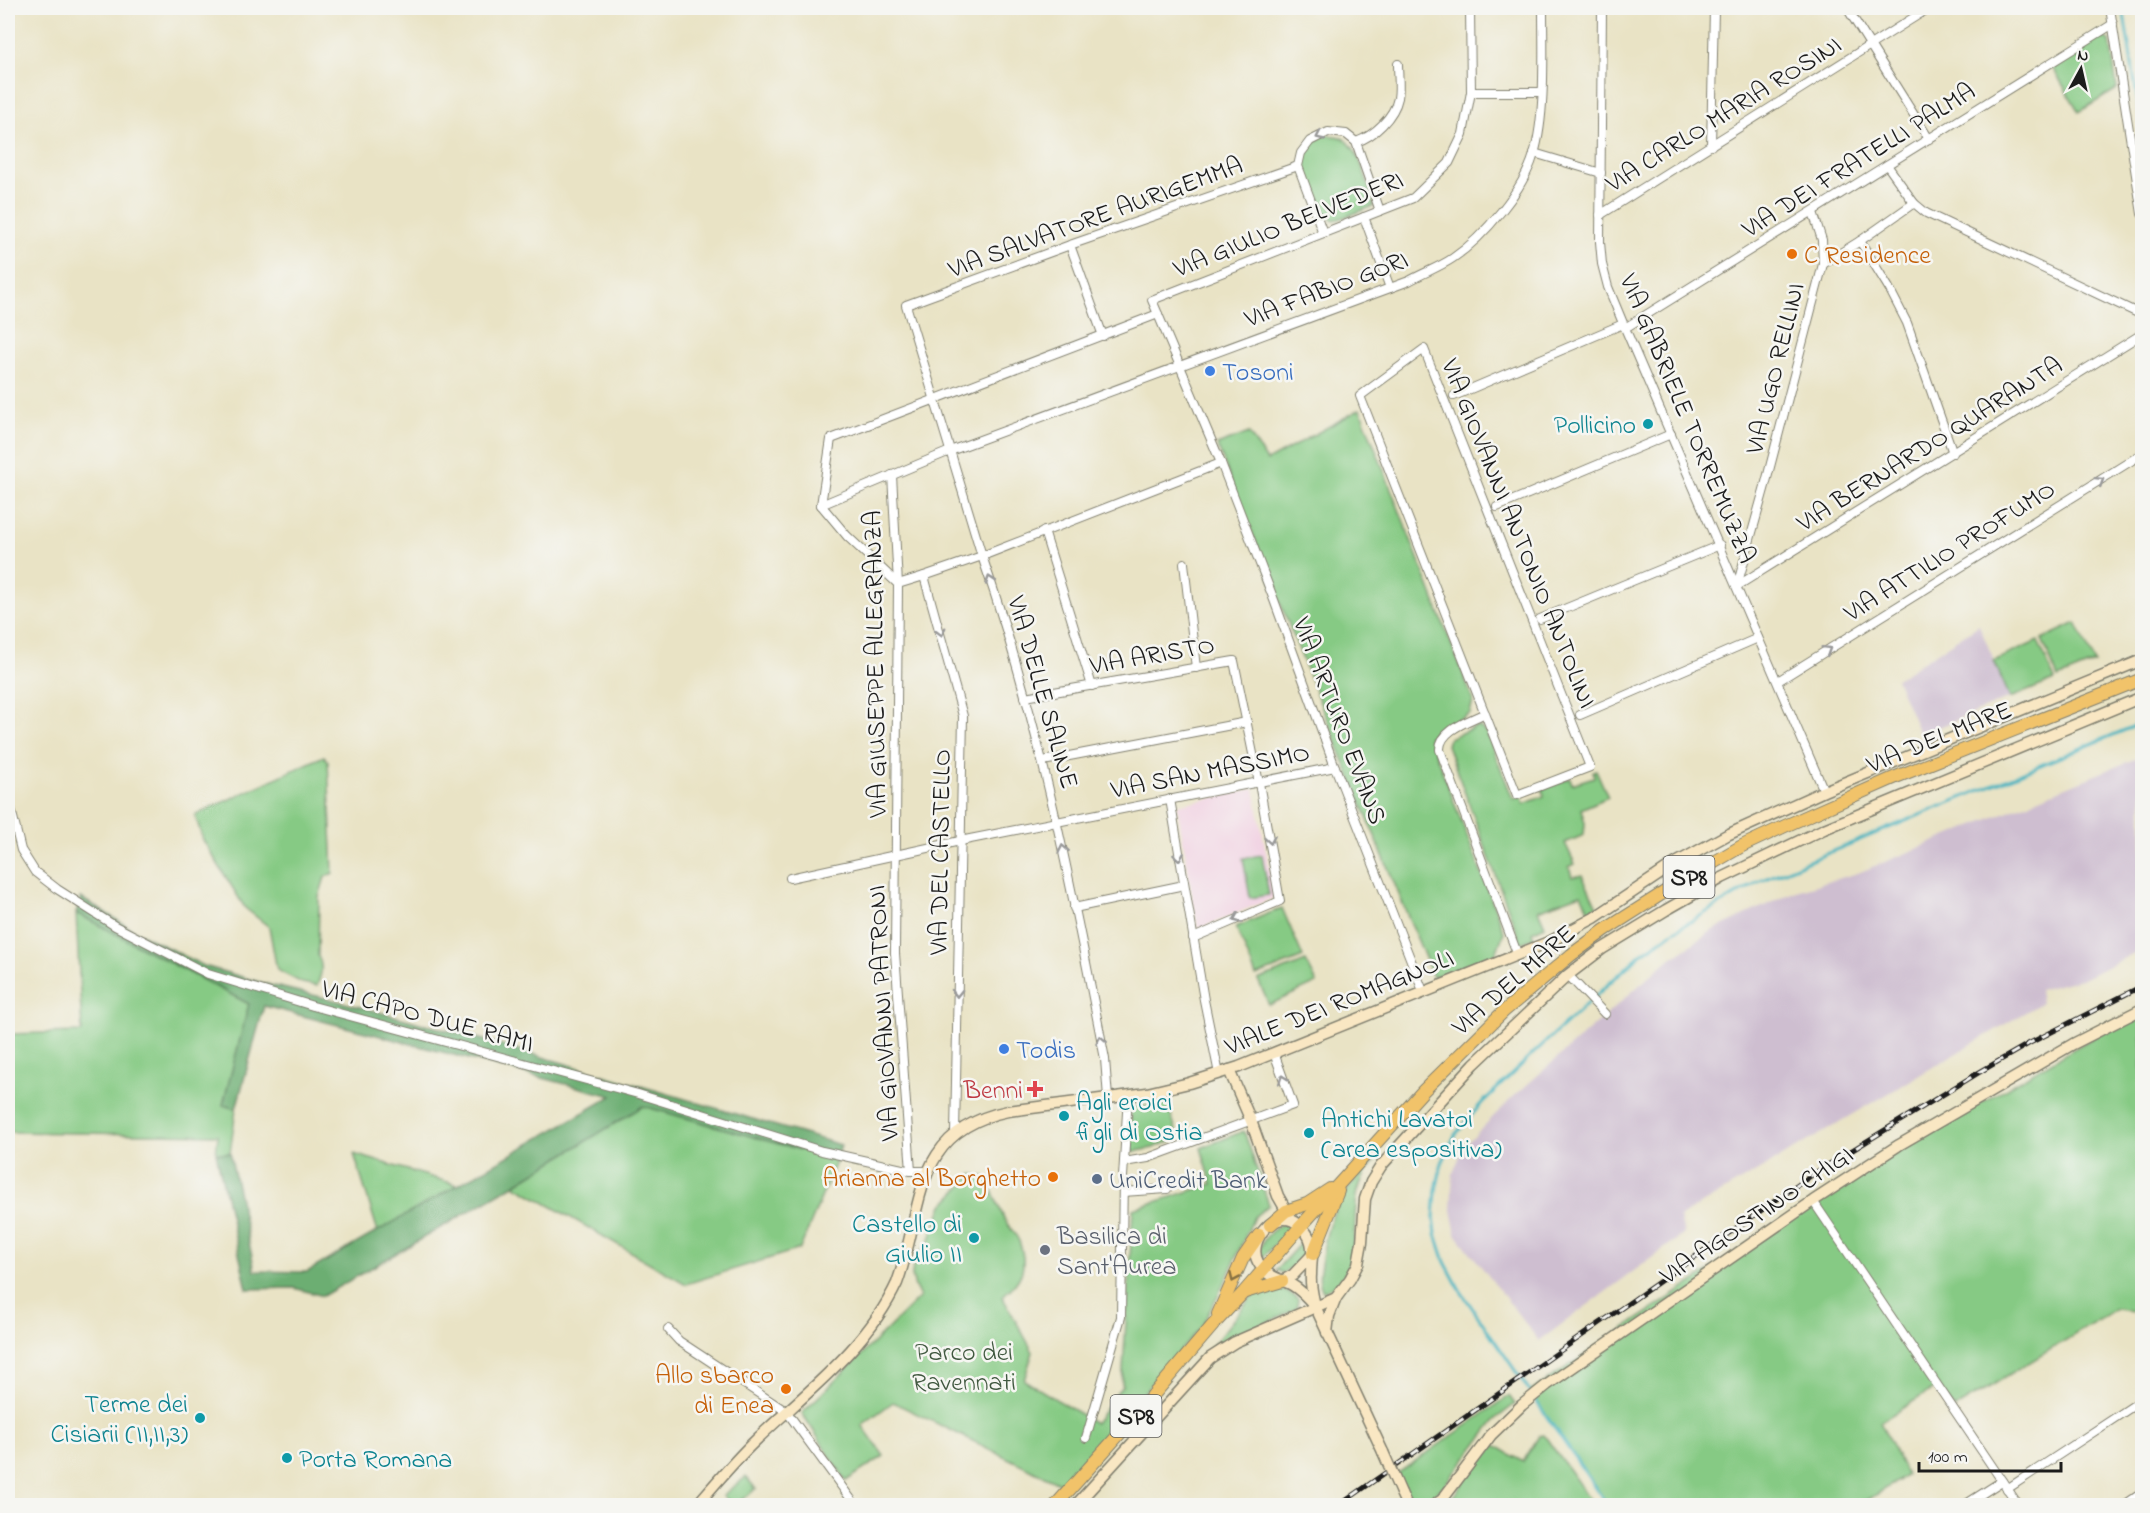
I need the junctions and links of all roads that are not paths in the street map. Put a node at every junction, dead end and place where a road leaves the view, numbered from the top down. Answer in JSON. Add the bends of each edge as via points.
{"nodes":[{"id":1,"x":1470,"y":8,"type":"edge"},
{"id":2,"x":1543,"y":8,"type":"edge"},
{"id":3,"x":1602,"y":8,"type":"edge"},
{"id":4,"x":1847,"y":8,"type":"edge"},
{"id":5,"x":1929,"y":8,"type":"edge"},
{"id":6,"x":2110,"y":8,"type":"edge"},
{"id":7,"x":1716,"y":9,"type":"edge"},
{"id":8,"x":2113,"y":24,"type":"junction"},
{"id":9,"x":1870,"y":45,"type":"junction"},
{"id":10,"x":1398,"y":64,"type":"dead end"},
{"id":11,"x":1471,"y":92,"type":"junction"},
{"id":12,"x":1541,"y":92,"type":"junction"},
{"id":13,"x":1929,"y":139,"type":"junction"},
{"id":14,"x":1356,"y":142,"type":"junction"},
{"id":15,"x":1711,"y":146,"type":"junction"},
{"id":16,"x":1534,"y":153,"type":"junction"},
{"id":17,"x":1887,"y":165,"type":"junction"},
{"id":18,"x":1298,"y":166,"type":"junction"},
{"id":19,"x":1601,"y":173,"type":"junction"},
{"id":20,"x":1914,"y":203,"type":"junction"},
{"id":21,"x":1380,"y":211,"type":"junction"},
{"id":22,"x":1813,"y":212,"type":"junction"},
{"id":23,"x":2142,"y":214,"type":"edge"},
{"id":24,"x":1600,"y":215,"type":"junction"},
{"id":25,"x":1364,"y":218,"type":"junction"},
{"id":26,"x":1323,"y":233,"type":"junction"},
{"id":27,"x":1860,"y":241,"type":"junction"},
{"id":28,"x":1070,"y":244,"type":"junction"},
{"id":29,"x":1823,"y":264,"type":"junction"},
{"id":30,"x":1390,"y":288,"type":"junction"},
{"id":31,"x":1152,"y":300,"type":"joint"},
{"id":32,"x":906,"y":305,"type":"joint"},
{"id":33,"x":1158,"y":314,"type":"junction"},
{"id":34,"x":2142,"y":315,"type":"edge"},
{"id":35,"x":1624,"y":326,"type":"junction"},
{"id":36,"x":2142,"y":334,"type":"edge"},
{"id":37,"x":1103,"y":336,"type":"junction"},
{"id":38,"x":1180,"y":365,"type":"junction"},
{"id":39,"x":1454,"y":396,"type":"dead end"},
{"id":40,"x":934,"y":399,"type":"junction"},
{"id":41,"x":1671,"y":434,"type":"junction"},
{"id":42,"x":950,"y":451,"type":"junction"},
{"id":43,"x":1953,"y":453,"type":"junction"},
{"id":44,"x":2142,"y":454,"type":"edge"},
{"id":45,"x":1221,"y":463,"type":"junction"},
{"id":46,"x":892,"y":475,"type":"junction"},
{"id":47,"x":820,"y":505,"type":"junction"},
{"id":48,"x":1497,"y":507,"type":"dead end"},
{"id":49,"x":1044,"y":531,"type":"junction"},
{"id":50,"x":1720,"y":545,"type":"junction"},
{"id":51,"x":982,"y":556,"type":"junction"},
{"id":52,"x":1184,"y":562,"type":"dead end"},
{"id":53,"x":924,"y":576,"type":"junction"},
{"id":54,"x":898,"y":584,"type":"junction"},
{"id":55,"x":1737,"y":586,"type":"junction"},
{"id":56,"x":1540,"y":619,"type":"dead end"},
{"id":57,"x":1758,"y":638,"type":"junction"},
{"id":58,"x":2142,"y":660,"type":"edge"},
{"id":59,"x":1196,"y":668,"type":"junction"},
{"id":60,"x":2142,"y":679,"type":"edge"},
{"id":61,"x":1778,"y":681,"type":"junction"},
{"id":62,"x":1092,"y":686,"type":"junction"},
{"id":63,"x":1025,"y":697,"type":"junction"},
{"id":64,"x":2142,"y":697,"type":"edge"},
{"id":65,"x":1485,"y":713,"type":"junction"},
{"id":66,"x":1580,"y":715,"type":"dead end"},
{"id":67,"x":1247,"y":722,"type":"junction"},
{"id":68,"x":1043,"y":760,"type":"junction"},
{"id":69,"x":1335,"y":767,"type":"junction"},
{"id":70,"x":8,"y":780,"type":"edge"},
{"id":71,"x":1259,"y":783,"type":"junction"},
{"id":72,"x":1824,"y":791,"type":"junction"},
{"id":73,"x":1170,"y":799,"type":"junction"},
{"id":74,"x":9,"y":810,"type":"edge"},
{"id":75,"x":1057,"y":822,"type":"junction"},
{"id":76,"x":960,"y":841,"type":"junction"},
{"id":77,"x":897,"y":854,"type":"junction"},
{"id":78,"x":790,"y":878,"type":"dead end"},
{"id":79,"x":1184,"y":885,"type":"junction"},
{"id":80,"x":1074,"y":908,"type":"junction"},
{"id":81,"x":1193,"y":938,"type":"junction"},
{"id":82,"x":1517,"y":953,"type":"junction"},
{"id":83,"x":1568,"y":975,"type":"junction"},
{"id":84,"x":1423,"y":991,"type":"junction"},
{"id":85,"x":2142,"y":1009,"type":"edge"},
{"id":86,"x":1605,"y":1014,"type":"dead end"},
{"id":87,"x":1274,"y":1053,"type":"junction"},
{"id":88,"x":1224,"y":1072,"type":"junction"},
{"id":89,"x":1128,"y":1096,"type":"junction"},
{"id":90,"x":1108,"y":1098,"type":"junction"},
{"id":91,"x":1251,"y":1121,"type":"junction"},
{"id":92,"x":956,"y":1134,"type":"junction"},
{"id":93,"x":1124,"y":1162,"type":"junction"},
{"id":94,"x":911,"y":1171,"type":"junction"},
{"id":95,"x":926,"y":1171,"type":"junction"},
{"id":96,"x":1341,"y":1183,"type":"junction"},
{"id":97,"x":1167,"y":1189,"type":"dead end"},
{"id":98,"x":1123,"y":1192,"type":"junction"},
{"id":99,"x":1278,"y":1196,"type":"junction"},
{"id":100,"x":1813,"y":1201,"type":"junction"},
{"id":101,"x":1293,"y":1219,"type":"junction"},
{"id":102,"x":1270,"y":1225,"type":"junction"},
{"id":103,"x":1259,"y":1235,"type":"junction"},
{"id":104,"x":1313,"y":1254,"type":"junction"},
{"id":105,"x":1263,"y":1270,"type":"junction"},
{"id":106,"x":1282,"y":1281,"type":"junction"},
{"id":107,"x":1244,"y":1292,"type":"junction"},
{"id":108,"x":1336,"y":1298,"type":"junction"},
{"id":109,"x":1315,"y":1306,"type":"junction"},
{"id":110,"x":1214,"y":1324,"type":"junction"},
{"id":111,"x":669,"y":1329,"type":"dead end"},
{"id":112,"x":1328,"y":1337,"type":"junction"},
{"id":113,"x":2142,"y":1400,"type":"edge"},
{"id":114,"x":787,"y":1412,"type":"junction"},
{"id":115,"x":1086,"y":1438,"type":"dead end"},
{"id":116,"x":2002,"y":1481,"type":"junction"},
{"id":117,"x":2007,"y":1489,"type":"junction"},
{"id":118,"x":2142,"y":1493,"type":"edge"},
{"id":119,"x":696,"y":1506,"type":"edge"},
{"id":120,"x":856,"y":1506,"type":"edge"},
{"id":121,"x":1055,"y":1506,"type":"edge"},
{"id":122,"x":1075,"y":1506,"type":"edge"},
{"id":123,"x":1407,"y":1506,"type":"edge"},
{"id":124,"x":1433,"y":1506,"type":"edge"},
{"id":125,"x":1963,"y":1506,"type":"edge"},
{"id":126,"x":2019,"y":1506,"type":"edge"},
{"id":127,"x":2123,"y":1506,"type":"edge"}],
"edges":[{"from":1,"to":11,"type":"street","name":"VIA GIULIO BELVEDERI"},
{"from":2,"to":12,"type":"street","name":"VIA FABIO GORI"},
{"from":3,"to":19,"type":"street","name":"VIA GABRIELE TORREMUZZA"},
{"from":4,"to":9,"type":"street"},
{"from":5,"to":9,"type":"street","name":"VIA CARLO MARIA ROSINI"},
{"from":6,"to":8,"type":"street"},
{"from":7,"to":15,"type":"street"},
{"from":8,"to":13,"type":"street","name":"VIA DEI FRATELLI PALMA"},
{"from":8,"to":23,"type":"street"},
{"from":9,"to":13,"type":"street"},
{"from":9,"to":15,"type":"street","name":"VIA CARLO MARIA ROSINI"},
{"from":10,"to":14,"type":"street","via":[[1399,92],[1394,107],[1381,125]]},
{"from":11,"to":12,"type":"street"},
{"from":11,"to":21,"type":"street","name":"VIA GIULIO BELVEDERI","via":[[1463,134],[1449,163],[1413,198]]},
{"from":12,"to":16,"type":"street","name":"VIA FABIO GORI"},
{"from":13,"to":17,"type":"street","name":"VIA DEI FRATELLI PALMA"},
{"from":14,"to":18,"type":"street","one_way":true,"via":[[1340,132],[1323,133],[1305,146]]},
{"from":14,"to":21,"type":"street"},
{"from":15,"to":24,"type":"street","name":"VIA CARLO MARIA ROSINI"},
{"from":16,"to":19,"type":"street"},
{"from":16,"to":30,"type":"street","name":"VIA FABIO GORI","via":[[1525,177],[1489,227],[1454,257]]},
{"from":17,"to":20,"type":"street"},
{"from":17,"to":22,"type":"street","name":"VIA DEI FRATELLI PALMA"},
{"from":18,"to":26,"type":"street"},
{"from":18,"to":28,"type":"street","name":"VIA SALVATORE AURIGEMMA"},
{"from":19,"to":24,"type":"street","name":"VIA GABRIELE TORREMUZZA"},
{"from":20,"to":27,"type":"street"},
{"from":20,"to":34,"type":"street","via":[[1926,213]]},
{"from":21,"to":25,"type":"street","name":"VIA GIULIO BELVEDERI"},
{"from":22,"to":29,"type":"street","name":"VIA UGO RELLINI","via":[[1822,240]]},
{"from":22,"to":35,"type":"street","name":"VIA DEI FRATELLI PALMA"},
{"from":24,"to":35,"type":"street","name":"VIA GABRIELE TORREMUZZA","via":[[1602,264]]},
{"from":25,"to":26,"type":"street","name":"VIA GIULIO BELVEDERI"},
{"from":25,"to":30,"type":"street"},
{"from":26,"to":31,"type":"street","name":"VIA GIULIO BELVEDERI"},
{"from":27,"to":29,"type":"street"},
{"from":27,"to":43,"type":"street","via":[[1907,323]]},
{"from":28,"to":32,"type":"street","name":"VIA SALVATORE AURIGEMMA"},
{"from":28,"to":37,"type":"street"},
{"from":29,"to":55,"type":"street","name":"VIA UGO RELLINI"},
{"from":30,"to":38,"type":"street","name":"VIA FABIO GORI"},
{"from":31,"to":33,"type":"street","name":"VIA ARTURO EVANS"},
{"from":32,"to":40,"type":"street","name":"VIA DELLE SALINE"},
{"from":33,"to":37,"type":"street"},
{"from":33,"to":38,"type":"street","name":"VIA ARTURO EVANS"},
{"from":35,"to":39,"type":"street","name":"VIA DEI FRATELLI PALMA"},
{"from":35,"to":41,"type":"street","name":"VIA GABRIELE TORREMUZZA"},
{"from":36,"to":43,"type":"street","name":"VIA BERNARDO QUARANTA"},
{"from":37,"to":40,"type":"street"},
{"from":38,"to":42,"type":"street","name":"VIA FABIO GORI"},
{"from":38,"to":45,"type":"street","name":"VIA ARTURO EVANS"},
{"from":40,"to":42,"type":"street","name":"VIA DELLE SALINE"},
{"from":40,"to":47,"type":"street","via":[[831,439]]},
{"from":41,"to":48,"type":"street"},
{"from":41,"to":50,"type":"street","name":"VIA GABRIELE TORREMUZZA"},
{"from":42,"to":46,"type":"street","name":"VIA FABIO GORI"},
{"from":42,"to":51,"type":"street","name":"VIA DELLE SALINE"},
{"from":43,"to":55,"type":"street","name":"VIA BERNARDO QUARANTA"},
{"from":61,"to":44,"type":"street","name":"VIA ATTILIO PROFUMO","one_way":true},
{"from":45,"to":49,"type":"street"},
{"from":45,"to":69,"type":"street","name":"VIA ARTURO EVANS"},
{"from":46,"to":47,"type":"street","name":"VIA FABIO GORI"},
{"from":46,"to":54,"type":"street","name":"VIA GIUSEPPE ALLEGRANZA"},
{"from":47,"to":54,"type":"street"},
{"from":49,"to":51,"type":"street"},
{"from":49,"to":62,"type":"street"},
{"from":50,"to":55,"type":"street","name":"VIA GABRIELE TORREMUZZA"},
{"from":50,"to":56,"type":"street"},
{"from":51,"to":53,"type":"street"},
{"from":63,"to":51,"type":"street","name":"VIA DELLE SALINE","one_way":true},
{"from":52,"to":59,"type":"street"},
{"from":53,"to":54,"type":"street"},
{"from":53,"to":76,"type":"street","name":"VIA DEL CASTELLO","one_way":true,"via":[[963,716]]},
{"from":54,"to":77,"type":"street","name":"VIA GIUSEPPE ALLEGRANZA"},
{"from":55,"to":57,"type":"street","name":"VIA GABRIELE TORREMUZZA"},
{"from":57,"to":61,"type":"street","name":"VIA GABRIELE TORREMUZZA"},
{"from":57,"to":66,"type":"street"},
{"from":58,"to":72,"type":"main road","name":"VIALE DEI ROMAGNOLI"},
{"from":59,"to":62,"type":"street","name":"VIA ARISTO"},
{"from":59,"to":67,"type":"street","name":"VIA ARISTO","via":[[1234,661]]},
{"from":60,"to":96,"type":"main road","name":"VIA DEL MARE","number":"SP8","via":[[1797,820],[1742,846],[1647,903],[1571,954],[1503,1012],[1423,1090]]},
{"from":61,"to":72,"type":"street","name":"VIA GABRIELE TORREMUZZA"},
{"from":62,"to":63,"type":"street","name":"VIA ARISTO"},
{"from":63,"to":68,"type":"street","name":"VIA DELLE SALINE"},
{"from":64,"to":83,"type":"main road","via":[[1786,847],[1686,898],[1602,949]]},
{"from":65,"to":65,"type":"street","name":"VIA GIOVANNI ANTONIO ANTOLINI","via":[[1517,795],[1590,767],[1424,349],[1360,396]]},
{"from":65,"to":82,"type":"street","via":[[1445,735],[1440,750]]},
{"from":67,"to":68,"type":"street"},
{"from":67,"to":71,"type":"street","name":"VIA ARISTO"},
{"from":68,"to":75,"type":"street","name":"VIA DELLE SALINE"},
{"from":69,"to":71,"type":"street","name":"VIA SAN MASSIMO"},
{"from":69,"to":84,"type":"street","name":"VIA ARTURO EVANS"},
{"from":70,"to":74,"type":"street","name":"VIA CAPO DUE RAMI"},
{"from":71,"to":73,"type":"street","name":"VIA SAN MASSIMO"},
{"from":71,"to":81,"type":"street","name":"VIA ARISTO","one_way":true,"via":[[1280,901]]},
{"from":72,"to":82,"type":"main road","name":"VIALE DEI ROMAGNOLI","via":[[1699,849],[1586,923]]},
{"from":73,"to":75,"type":"street","name":"VIA SAN MASSIMO"},
{"from":73,"to":79,"type":"street","one_way":true},
{"from":74,"to":94,"type":"street","name":"VIA CAPO DUE RAMI","via":[[21,850],[35,872],[115,926],[208,974],[638,1094],[822,1151]]},
{"from":75,"to":76,"type":"street","name":"VIA SAN MASSIMO"},
{"from":80,"to":75,"type":"street","name":"VIA DELLE SALINE","one_way":true},
{"from":76,"to":77,"type":"street","name":"VIA SAN MASSIMO"},
{"from":76,"to":92,"type":"street","name":"VIA DEL CASTELLO","one_way":true},
{"from":77,"to":78,"type":"street","name":"VIA SAN MASSIMO"},
{"from":77,"to":94,"type":"street","name":"VIA GIOVANNI PATRONI","via":[[896,953]]},
{"from":79,"to":80,"type":"street"},
{"from":79,"to":81,"type":"street"},
{"from":90,"to":80,"type":"street","name":"VIA DELLE SALINE","one_way":true,"via":[[1105,1059]]},
{"from":81,"to":88,"type":"street"},
{"from":82,"to":84,"type":"main road","name":"VIALE DEI ROMAGNOLI"},
{"from":83,"to":86,"type":"street"},
{"from":83,"to":108,"type":"main road","via":[[1474,1064],[1381,1166],[1365,1199],[1358,1264]]},
{"from":84,"to":87,"type":"main road","name":"VIALE DEI ROMAGNOLI"},
{"from":85,"to":100,"type":"main road","name":"VIA AGOSTINO CHIGI","via":[[1981,1096]]},
{"from":87,"to":88,"type":"main road","name":"VIALE DEI ROMAGNOLI"},
{"from":91,"to":87,"type":"street","one_way":true,"via":[[1293,1105]]},
{"from":88,"to":89,"type":"main road","name":"VIALE DEI ROMAGNOLI"},
{"from":88,"to":91,"type":"main road"},
{"from":89,"to":90,"type":"main road","name":"VIALE DEI ROMAGNOLI"},
{"from":89,"to":93,"type":"street"},
{"from":90,"to":92,"type":"main road","name":"VIALE DEI ROMAGNOLI","via":[[1004,1112]]},
{"from":91,"to":93,"type":"street","via":[[1148,1158]]},
{"from":91,"to":99,"type":"main road"},
{"from":92,"to":95,"type":"main road","name":"VIALE DEI ROMAGNOLI"},
{"from":93,"to":98,"type":"street"},
{"from":94,"to":95,"type":"street","name":"VIA CAPO DUE RAMI"},
{"from":95,"to":114,"type":"main road","name":"VIALE DEI ROMAGNOLI","via":[[904,1260],[891,1294],[840,1362]]},
{"from":96,"to":101,"type":"main road","name":"VIA DEL MARE","number":"SP8"},
{"from":96,"to":101,"type":"main road","via":[[1307,1204]]},
{"from":96,"to":104,"type":"main road"},
{"from":97,"to":98,"type":"street"},
{"from":98,"to":115,"type":"street","via":[[1121,1317]]},
{"from":99,"to":101,"type":"main road"},
{"from":99,"to":102,"type":"main road"},
{"from":100,"to":116,"type":"street"},
{"from":100,"to":124,"type":"main road","name":"VIA AGOSTINO CHIGI","via":[[1522,1405],[1491,1435],[1442,1500]]},
{"from":101,"to":102,"type":"main road"},
{"from":101,"to":104,"type":"main road","via":[[1311,1239]]},
{"from":101,"to":105,"type":"main road","name":"VIA DEL MARE","number":"SP8"},
{"from":102,"to":103,"type":"main road"},
{"from":103,"to":105,"type":"main road","via":[[1255,1256]]},
{"from":103,"to":110,"type":"main road","one_way":true},
{"from":104,"to":106,"type":"main road"},
{"from":104,"to":109,"type":"main road","via":[[1311,1282]]},
{"from":105,"to":106,"type":"main road"},
{"from":105,"to":107,"type":"main road","name":"VIA DEL MARE","number":"SP8"},
{"from":106,"to":107,"type":"main road"},
{"from":106,"to":109,"type":"main road","via":[[1298,1289]]},
{"from":107,"to":110,"type":"main road","name":"VIA DEL MARE","number":"SP8"},
{"from":108,"to":109,"type":"main road"},
{"from":108,"to":112,"type":"main road","via":[[1328,1321]]},
{"from":109,"to":112,"type":"main road"},
{"from":109,"to":122,"type":"main road","via":[[1235,1342],[1210,1358]]},
{"from":110,"to":121,"type":"main road","name":"VIA DEL MARE","number":"SP8"},
{"from":111,"to":114,"type":"street","via":[[679,1341]]},
{"from":112,"to":123,"type":"main road","bridge":true},
{"from":113,"to":117,"type":"street"},
{"from":114,"to":119,"type":"main road","name":"VIALE DEI ROMAGNOLI"},
{"from":114,"to":120,"type":"street"},
{"from":116,"to":117,"type":"street"},
{"from":116,"to":125,"type":"street"},
{"from":117,"to":126,"type":"street"},
{"from":118,"to":127,"type":"street"}]}
